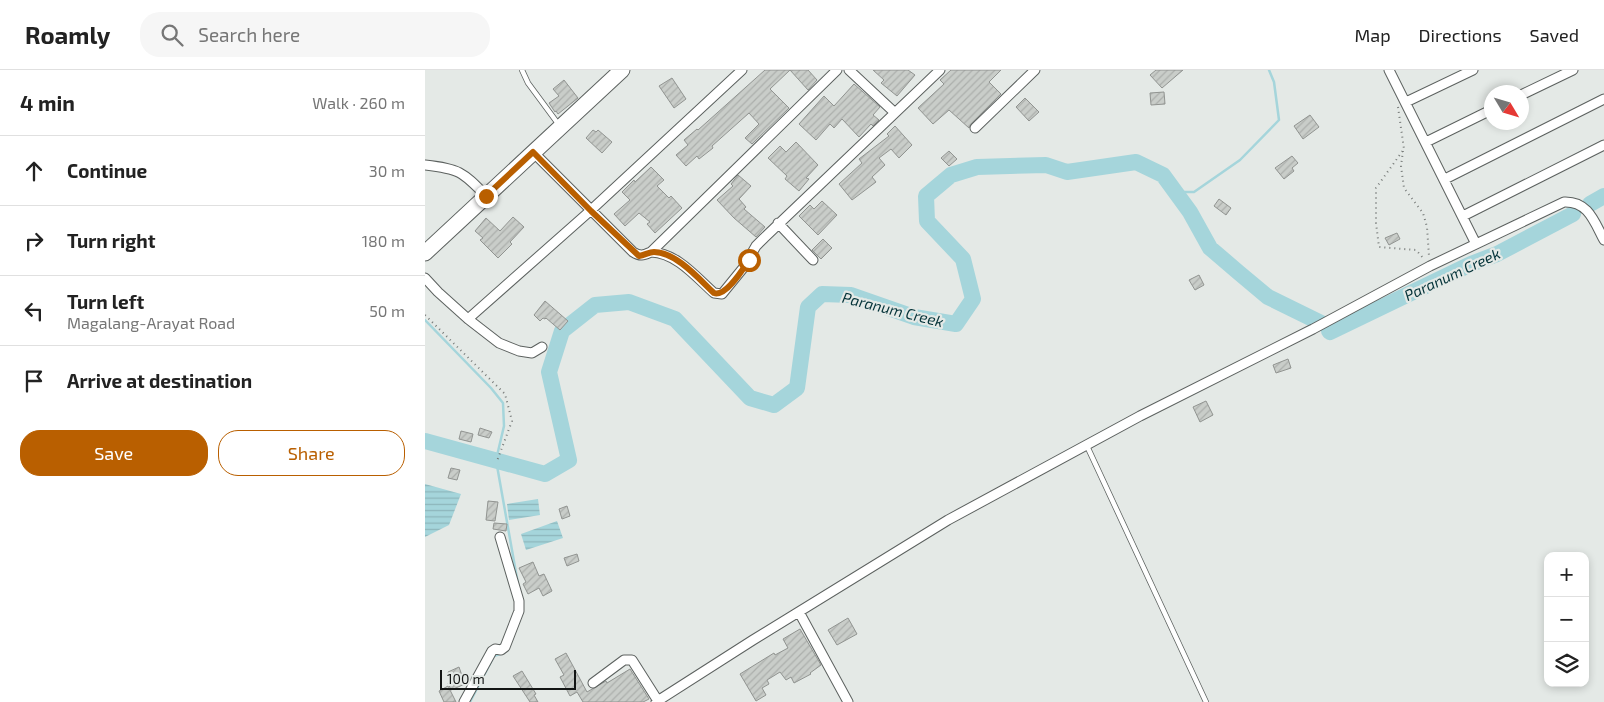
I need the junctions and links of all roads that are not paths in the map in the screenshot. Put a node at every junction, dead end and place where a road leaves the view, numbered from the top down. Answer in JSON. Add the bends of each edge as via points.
{"nodes":[{"id":1,"x":522,"y":70,"type":"edge"},
{"id":2,"x":742,"y":70,"type":"edge"},
{"id":3,"x":837,"y":70,"type":"edge"},
{"id":4,"x":849,"y":70,"type":"edge"},
{"id":5,"x":940,"y":70,"type":"edge"},
{"id":6,"x":1035,"y":70,"type":"edge"},
{"id":7,"x":1389,"y":70,"type":"edge"},
{"id":8,"x":1473,"y":70,"type":"edge"},
{"id":9,"x":1573,"y":70,"type":"edge"},
{"id":10,"x":614,"y":75,"type":"edge"},
{"id":11,"x":1529,"y":91,"type":"edge"},
{"id":12,"x":1604,"y":99,"type":"edge"},
{"id":13,"x":1407,"y":102,"type":"junction"},
{"id":14,"x":894,"y":112,"type":"junction"},
{"id":15,"x":1484,"y":113,"type":"edge"},
{"id":16,"x":560,"y":126,"type":"junction"},
{"id":17,"x":975,"y":128,"type":"dead end"},
{"id":18,"x":1426,"y":142,"type":"junction"},
{"id":19,"x":1604,"y":145,"type":"edge"},
{"id":20,"x":533,"y":152,"type":"junction"},
{"id":21,"x":425,"y":165,"type":"edge"},
{"id":22,"x":1445,"y":179,"type":"junction"},
{"id":23,"x":486,"y":196,"type":"junction"},
{"id":24,"x":591,"y":211,"type":"junction"},
{"id":25,"x":1463,"y":216,"type":"junction"},
{"id":26,"x":778,"y":223,"type":"junction"},
{"id":27,"x":1604,"y":240,"type":"edge"},
{"id":28,"x":1476,"y":244,"type":"junction"},
{"id":29,"x":651,"y":252,"type":"junction"},
{"id":30,"x":425,"y":253,"type":"edge"},
{"id":31,"x":813,"y":260,"type":"dead end"},
{"id":32,"x":425,"y":278,"type":"edge"},
{"id":33,"x":468,"y":319,"type":"junction"},
{"id":34,"x":542,"y":347,"type":"dead end"},
{"id":35,"x":1087,"y":446,"type":"junction"},
{"id":36,"x":500,"y":537,"type":"dead end"},
{"id":37,"x":799,"y":612,"type":"junction"},
{"id":38,"x":593,"y":684,"type":"dead end"},
{"id":39,"x":657,"y":701,"type":"edge"},
{"id":40,"x":464,"y":702,"type":"edge"},
{"id":41,"x":848,"y":702,"type":"edge"},
{"id":42,"x":1206,"y":702,"type":"edge"}],
"edges":[{"from":1,"to":16,"type":"lane"},
{"from":2,"to":24,"type":"street"},
{"from":3,"to":29,"type":"street"},
{"from":4,"to":14,"type":"street"},
{"from":5,"to":14,"type":"street"},
{"from":6,"to":17,"type":"street"},
{"from":7,"to":13,"type":"street"},
{"from":8,"to":13,"type":"street"},
{"from":9,"to":11,"type":"street"},
{"from":10,"to":16,"type":"main road"},
{"from":12,"to":22,"type":"street"},
{"from":13,"to":18,"type":"street"},
{"from":14,"to":26,"type":"street"},
{"from":15,"to":18,"type":"street"},
{"from":16,"to":20,"type":"main road"},
{"from":18,"to":22,"type":"street"},
{"from":19,"to":25,"type":"street"},
{"from":20,"to":23,"type":"main road"},
{"from":20,"to":24,"type":"street"},
{"from":21,"to":23,"type":"street","via":[[464,174]]},
{"from":22,"to":25,"type":"street"},
{"from":23,"to":30,"type":"main road"},
{"from":24,"to":29,"type":"street","via":[[633,252],[639,256]]},
{"from":24,"to":33,"type":"street"},
{"from":25,"to":28,"type":"street"},
{"from":26,"to":29,"type":"street","via":[[756,246],[722,294],[714,293],[676,260]]},
{"from":26,"to":31,"type":"street"},
{"from":27,"to":28,"type":"street","via":[[1590,213],[1581,205],[1564,202]]},
{"from":28,"to":35,"type":"street"},
{"from":32,"to":33,"type":"street"},
{"from":33,"to":34,"type":"street","via":[[499,343],[519,351],[532,353]]},
{"from":35,"to":37,"type":"street","via":[[948,520]]},
{"from":35,"to":42,"type":"lane"},
{"from":36,"to":40,"type":"street","via":[[519,600],[519,611],[505,647],[492,651]]},
{"from":37,"to":39,"type":"street"},
{"from":37,"to":41,"type":"street"},
{"from":38,"to":39,"type":"street","via":[[624,660],[632,660]]}]}
